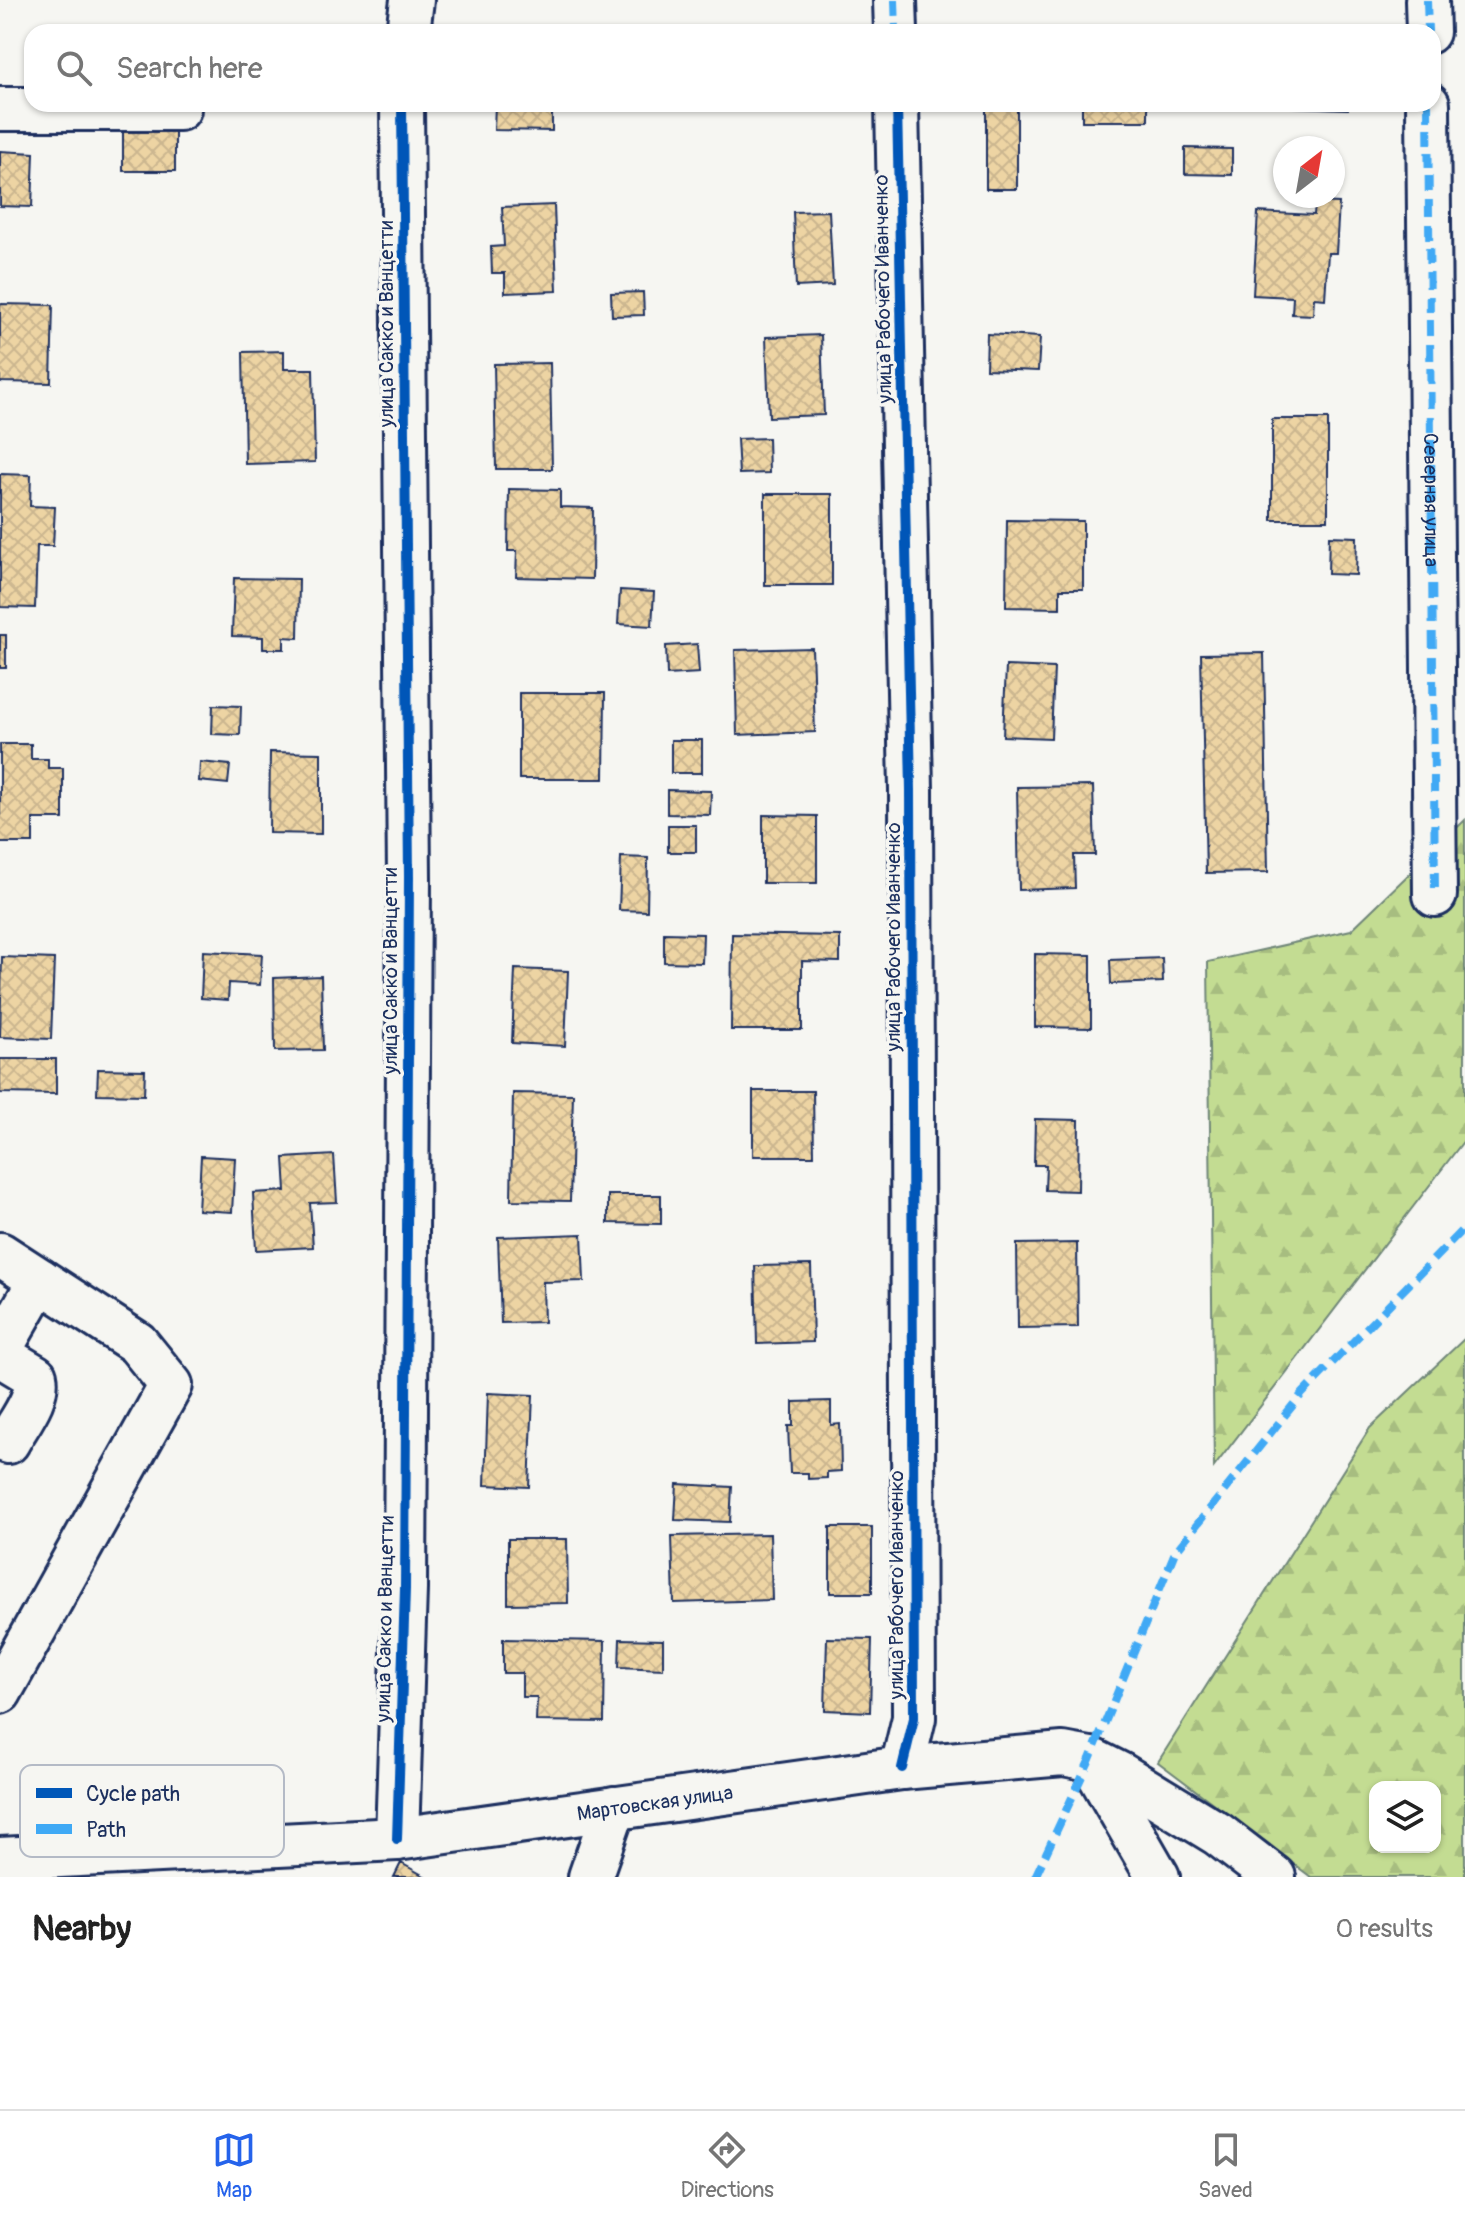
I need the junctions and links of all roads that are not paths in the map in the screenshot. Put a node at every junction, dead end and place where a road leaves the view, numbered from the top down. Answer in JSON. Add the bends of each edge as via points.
{"nodes":[{"id":1,"x":412,"y":0,"type":"edge"},
{"id":2,"x":895,"y":0,"type":"edge"},
{"id":3,"x":1427,"y":0,"type":"edge"},
{"id":4,"x":409,"y":24,"type":"edge"},
{"id":5,"x":896,"y":24,"type":"edge"},
{"id":6,"x":1428,"y":24,"type":"edge"},
{"id":7,"x":0,"y":109,"type":"edge"},
{"id":8,"x":24,"y":109,"type":"edge"},
{"id":9,"x":402,"y":112,"type":"edge"},
{"id":10,"x":897,"y":112,"type":"edge"},
{"id":11,"x":1428,"y":112,"type":"edge"},
{"id":12,"x":1435,"y":895,"type":"dead end"},
{"id":13,"x":0,"y":1254,"type":"edge"},
{"id":14,"x":40,"y":1280,"type":"junction"},
{"id":15,"x":0,"y":1353,"type":"edge"},
{"id":16,"x":8,"y":1442,"type":"dead end"},
{"id":17,"x":0,"y":1692,"type":"edge"},
{"id":18,"x":1090,"y":1759,"type":"junction"},
{"id":19,"x":902,"y":1768,"type":"junction"},
{"id":20,"x":614,"y":1808,"type":"junction"},
{"id":21,"x":397,"y":1839,"type":"junction"},
{"id":22,"x":284,"y":1850,"type":"edge"},
{"id":23,"x":210,"y":1857,"type":"edge"},
{"id":24,"x":0,"y":1859,"type":"edge"},
{"id":25,"x":127,"y":1865,"type":"edge"},
{"id":26,"x":590,"y":1877,"type":"edge"},
{"id":27,"x":1158,"y":1877,"type":"edge"},
{"id":28,"x":1274,"y":1877,"type":"edge"}],
"edges":[{"from":1,"to":4,"type":"street"},
{"from":2,"to":5,"type":"street"},
{"from":3,"to":6,"type":"street"},
{"from":7,"to":8,"type":"street"},
{"from":9,"to":21,"type":"street","name":"улица Сакко и Ванцетти","via":[[409,909],[405,1589]]},
{"from":10,"to":19,"type":"street","name":"улица Рабочего Иванченко","via":[[911,806],[914,1718]]},
{"from":11,"to":12,"type":"street","name":"Северная улица"},
{"from":13,"to":14,"type":"street"},
{"from":14,"to":15,"type":"street"},
{"from":14,"to":17,"type":"street","via":[[137,1343],[171,1385]]},
{"from":15,"to":16,"type":"street","via":[[35,1376],[37,1386]]},
{"from":18,"to":19,"type":"street","name":"Мартовская улица","via":[[1063,1754]]},
{"from":18,"to":27,"type":"street"},
{"from":18,"to":28,"type":"street","name":"Мартовская улица","via":[[1218,1834]]},
{"from":19,"to":20,"type":"street","name":"Мартовская улица"},
{"from":20,"to":21,"type":"street","name":"Мартовская улица"},
{"from":20,"to":26,"type":"street"},
{"from":21,"to":22,"type":"street","name":"Мартовская улица"},
{"from":23,"to":25,"type":"street","name":"Мартовская улица"},
{"from":24,"to":25,"type":"street","name":"Мартовская улица"}]}
